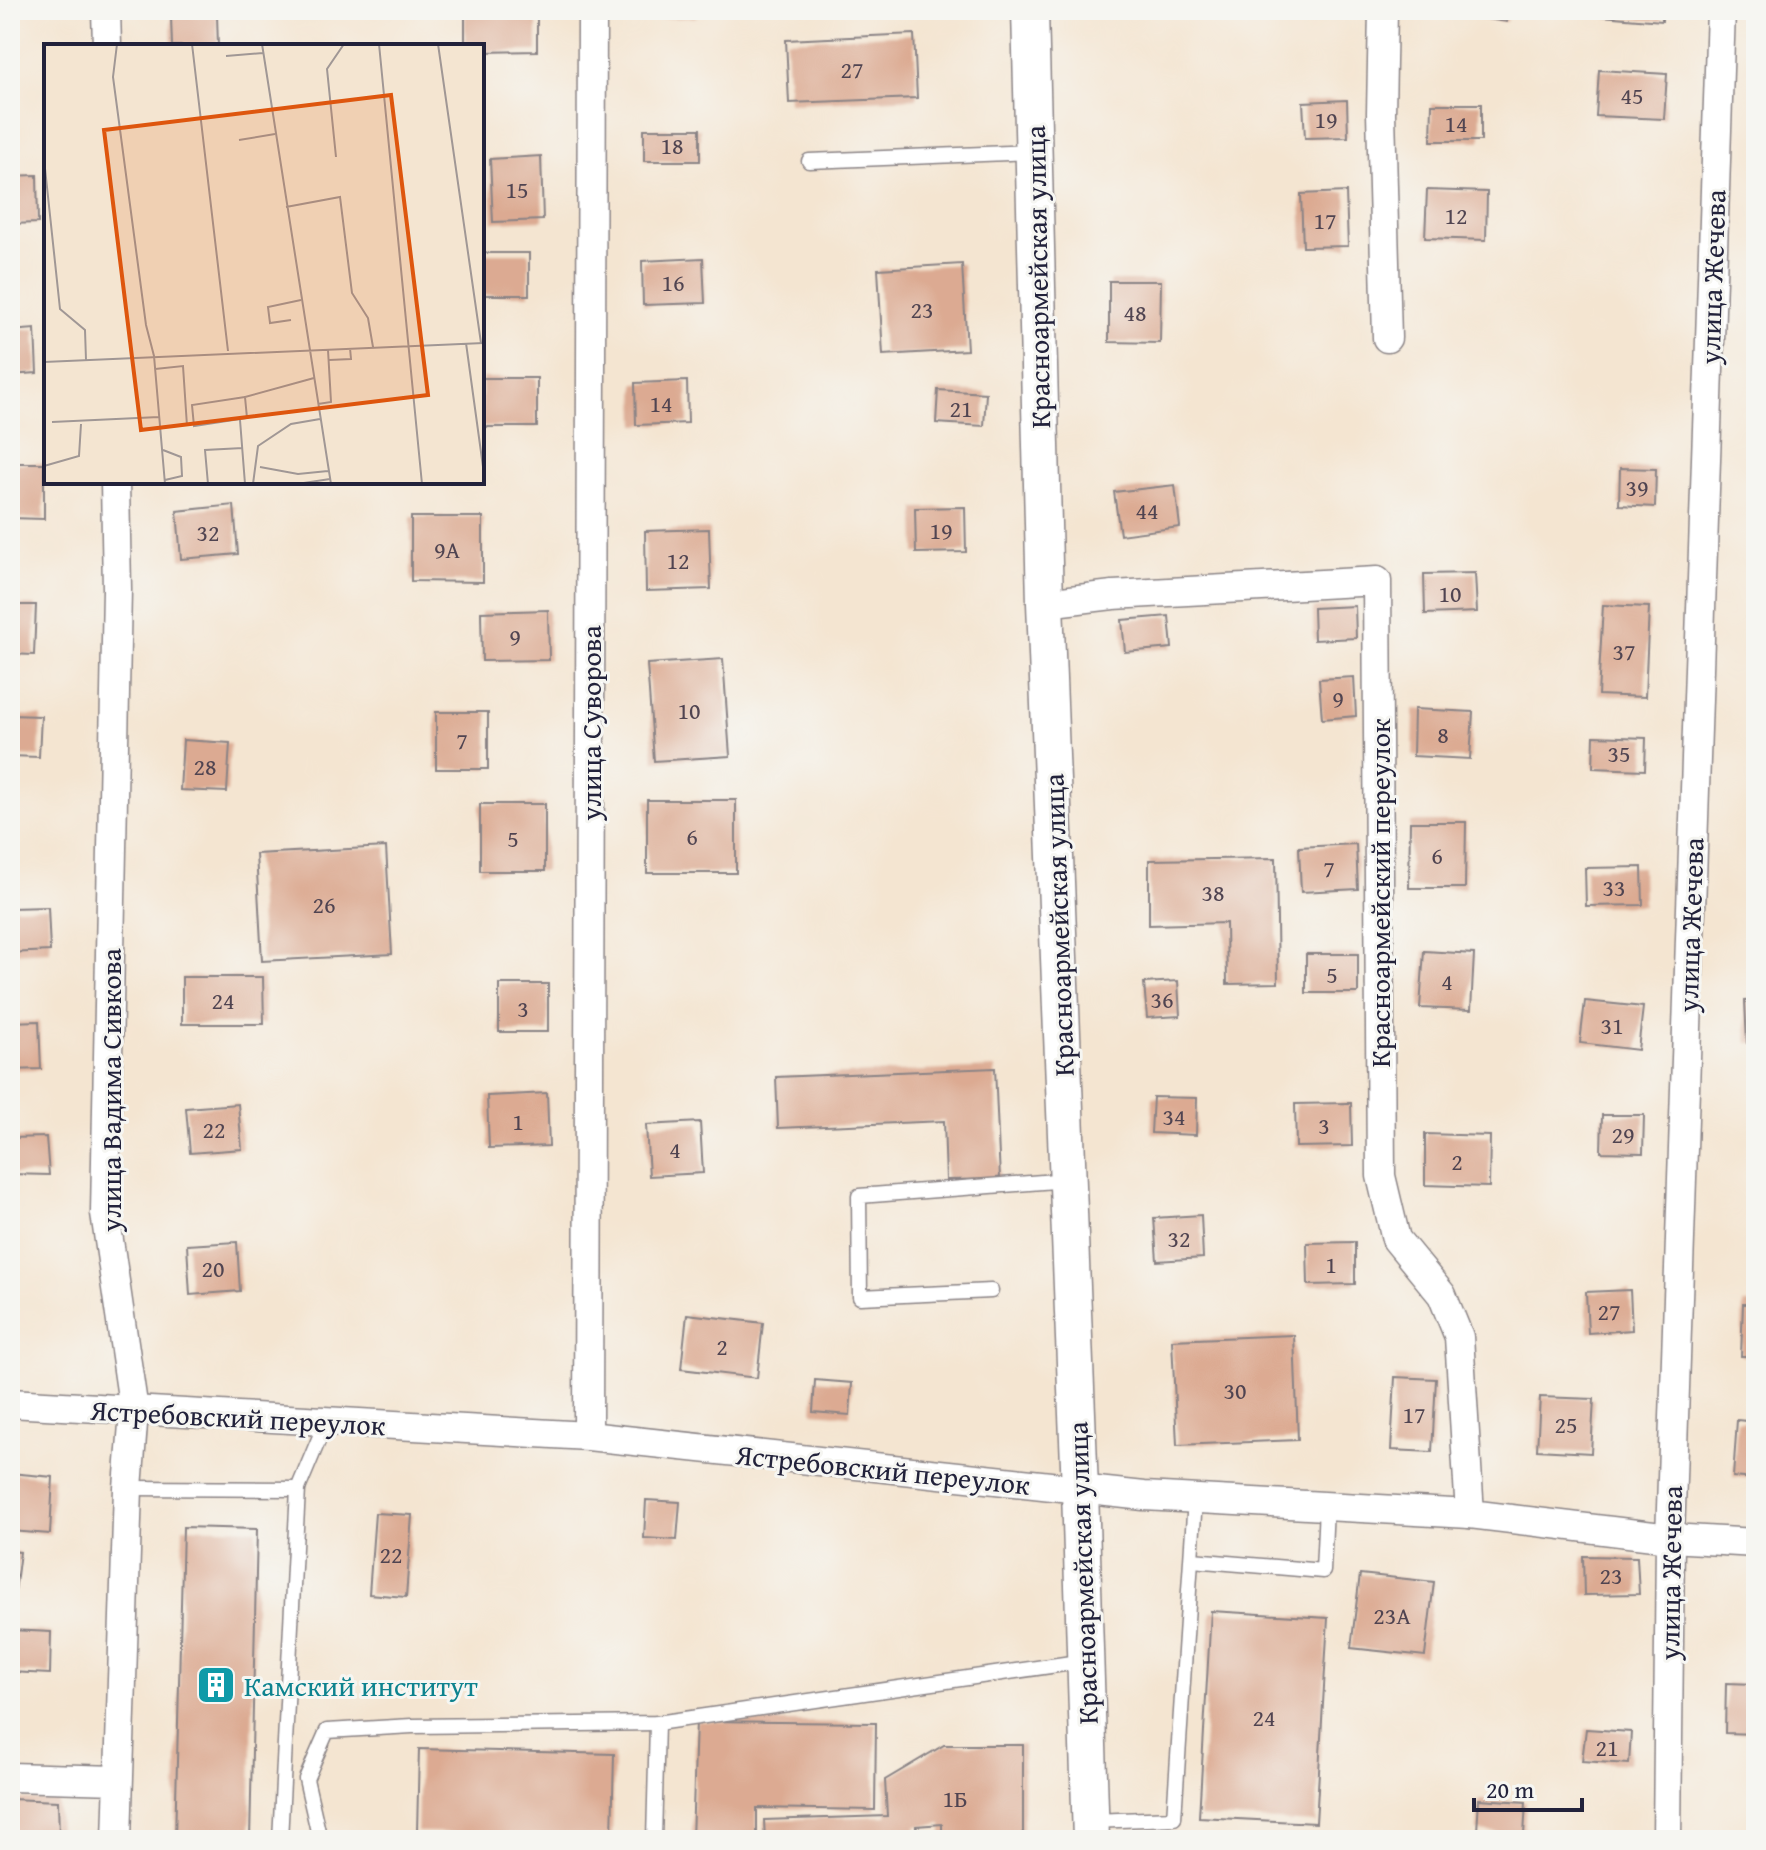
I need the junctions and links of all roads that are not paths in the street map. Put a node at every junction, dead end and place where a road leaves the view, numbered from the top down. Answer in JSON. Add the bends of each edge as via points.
{"nodes":[{"id":1,"x":106,"y":10,"type":"edge"},
{"id":2,"x":592,"y":10,"type":"edge"},
{"id":3,"x":1030,"y":10,"type":"edge"},
{"id":4,"x":1383,"y":10,"type":"edge"},
{"id":5,"x":1721,"y":10,"type":"edge"},
{"id":6,"x":107,"y":44,"type":"edge"},
{"id":7,"x":1033,"y":152,"type":"junction"},
{"id":8,"x":809,"y":161,"type":"dead end"},
{"id":9,"x":1387,"y":338,"type":"dead end"},
{"id":10,"x":115,"y":484,"type":"edge"},
{"id":11,"x":1045,"y":603,"type":"junction"},
{"id":12,"x":1069,"y":1180,"type":"junction"},
{"id":13,"x":991,"y":1291,"type":"dead end"},
{"id":14,"x":10,"y":1403,"type":"edge"},
{"id":15,"x":134,"y":1411,"type":"junction"},
{"id":16,"x":326,"y":1422,"type":"junction"},
{"id":17,"x":588,"y":1436,"type":"junction"},
{"id":18,"x":128,"y":1488,"type":"junction"},
{"id":19,"x":298,"y":1489,"type":"junction"},
{"id":20,"x":1080,"y":1490,"type":"junction"},
{"id":21,"x":1195,"y":1499,"type":"junction"},
{"id":22,"x":1326,"y":1507,"type":"junction"},
{"id":23,"x":1470,"y":1514,"type":"junction"},
{"id":24,"x":1670,"y":1538,"type":"junction"},
{"id":25,"x":1756,"y":1543,"type":"edge"},
{"id":26,"x":1192,"y":1560,"type":"junction"},
{"id":27,"x":1085,"y":1661,"type":"junction"},
{"id":28,"x":657,"y":1723,"type":"junction"},
{"id":29,"x":10,"y":1777,"type":"edge"},
{"id":30,"x":117,"y":1780,"type":"junction"},
{"id":31,"x":1091,"y":1831,"type":"edge"},
{"id":32,"x":117,"y":1840,"type":"edge"},
{"id":33,"x":280,"y":1840,"type":"edge"},
{"id":34,"x":320,"y":1840,"type":"edge"},
{"id":35,"x":654,"y":1840,"type":"edge"},
{"id":36,"x":1667,"y":1840,"type":"edge"}],
"edges":[{"from":1,"to":6,"type":"street"},
{"from":2,"to":17,"type":"street","name":"улица Суворова"},
{"from":3,"to":7,"type":"street","name":"Красноармейская улица"},
{"from":4,"to":9,"type":"street"},
{"from":5,"to":24,"type":"street","name":"улица Жечева"},
{"from":7,"to":8,"type":"lane"},
{"from":7,"to":11,"type":"street","name":"Красноармейская улица"},
{"from":10,"to":15,"type":"street","name":"улица Вадима Сивкова","via":[[105,1213]]},
{"from":11,"to":12,"type":"street","name":"Красноармейская улица"},
{"from":11,"to":23,"type":"street","name":"Красноармейский переулок","via":[[1377,581],[1381,1176],[1396,1239],[1442,1295],[1459,1337]]},
{"from":12,"to":13,"type":"lane","via":[[859,1196],[860,1297]]},
{"from":12,"to":20,"type":"street","name":"Красноармейская улица"},
{"from":14,"to":15,"type":"street","name":"Ястребовский переулок"},
{"from":15,"to":16,"type":"street","name":"Ястребовский переулок"},
{"from":15,"to":18,"type":"street","name":"улица Вадима Сивкова"},
{"from":16,"to":17,"type":"street","name":"Ястребовский переулок"},
{"from":16,"to":19,"type":"lane"},
{"from":17,"to":20,"type":"street","name":"Ястребовский переулок"},
{"from":18,"to":19,"type":"lane"},
{"from":18,"to":30,"type":"street","name":"улица Вадима Сивкова"},
{"from":19,"to":33,"type":"lane"},
{"from":20,"to":21,"type":"street","name":"Ястребовский переулок"},
{"from":20,"to":27,"type":"street","name":"Красноармейская улица"},
{"from":21,"to":22,"type":"street","name":"Ястребовский переулок"},
{"from":21,"to":26,"type":"lane"},
{"from":22,"to":23,"type":"street","name":"Ястребовский переулок"},
{"from":22,"to":26,"type":"lane","via":[[1323,1571]]},
{"from":23,"to":24,"type":"street","name":"Ястребовский переулок"},
{"from":24,"to":25,"type":"street","name":"Ястребовский переулок"},
{"from":24,"to":36,"type":"street","name":"улица Жечева"},
{"from":26,"to":31,"type":"lane","via":[[1174,1818]]},
{"from":27,"to":28,"type":"lane"},
{"from":27,"to":31,"type":"street","name":"Красноармейская улица"},
{"from":28,"to":34,"type":"lane","via":[[327,1731],[306,1779]]},
{"from":28,"to":35,"type":"lane"},
{"from":29,"to":30,"type":"street"},
{"from":30,"to":32,"type":"street","name":"улица Вадима Сивкова"}]}
